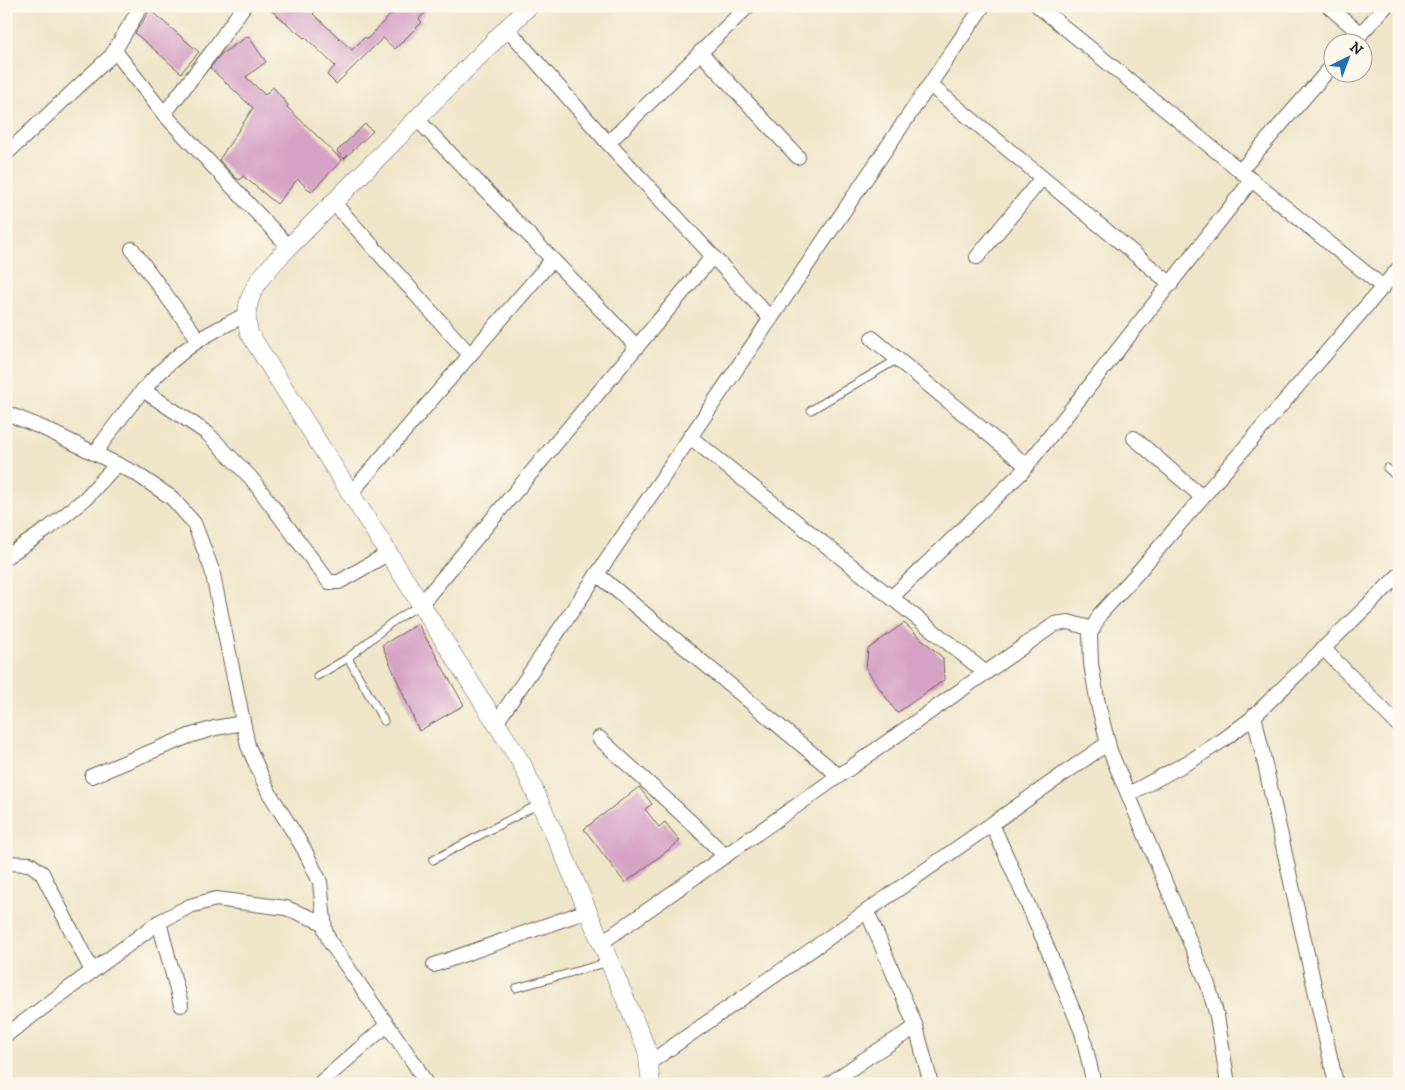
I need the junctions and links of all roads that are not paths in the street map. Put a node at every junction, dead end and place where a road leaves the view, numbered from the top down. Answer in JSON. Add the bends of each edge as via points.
{"nodes":[{"id":1,"x":141,"y":6,"type":"edge"},
{"id":2,"x":244,"y":6,"type":"edge"},
{"id":3,"x":529,"y":6,"type":"edge"},
{"id":4,"x":748,"y":6,"type":"edge"},
{"id":5,"x":984,"y":6,"type":"edge"},
{"id":6,"x":1038,"y":6,"type":"edge"},
{"id":7,"x":1328,"y":6,"type":"edge"},
{"id":8,"x":1386,"y":6,"type":"edge"},
{"id":9,"x":507,"y":28,"type":"junction"},
{"id":10,"x":1352,"y":32,"type":"edge"},
{"id":11,"x":1362,"y":32,"type":"edge"},
{"id":12,"x":115,"y":51,"type":"junction"},
{"id":13,"x":700,"y":52,"type":"junction"},
{"id":14,"x":1322,"y":77,"type":"edge"},
{"id":15,"x":930,"y":85,"type":"junction"},
{"id":16,"x":164,"y":114,"type":"junction"},
{"id":17,"x":416,"y":118,"type":"junction"},
{"id":18,"x":608,"y":142,"type":"junction"},
{"id":19,"x":6,"y":154,"type":"edge"},
{"id":20,"x":798,"y":157,"type":"dead end"},
{"id":21,"x":1240,"y":171,"type":"junction"},
{"id":22,"x":1042,"y":178,"type":"junction"},
{"id":23,"x":1251,"y":181,"type":"junction"},
{"id":24,"x":333,"y":202,"type":"junction"},
{"id":25,"x":289,"y":247,"type":"junction"},
{"id":26,"x":132,"y":249,"type":"dead end"},
{"id":27,"x":713,"y":256,"type":"junction"},
{"id":28,"x":977,"y":257,"type":"dead end"},
{"id":29,"x":552,"y":260,"type":"junction"},
{"id":30,"x":1399,"y":268,"type":"edge"},
{"id":31,"x":1171,"y":284,"type":"junction"},
{"id":32,"x":1383,"y":287,"type":"junction"},
{"id":33,"x":246,"y":314,"type":"junction"},
{"id":34,"x":771,"y":318,"type":"junction"},
{"id":35,"x":872,"y":338,"type":"dead end"},
{"id":36,"x":199,"y":340,"type":"junction"},
{"id":37,"x":637,"y":348,"type":"junction"},
{"id":38,"x":470,"y":355,"type":"junction"},
{"id":39,"x":898,"y":359,"type":"junction"},
{"id":40,"x":143,"y":390,"type":"junction"},
{"id":41,"x":810,"y":410,"type":"dead end"},
{"id":42,"x":6,"y":413,"type":"edge"},
{"id":43,"x":690,"y":437,"type":"junction"},
{"id":44,"x":1134,"y":438,"type":"dead end"},
{"id":45,"x":95,"y":453,"type":"junction"},
{"id":46,"x":116,"y":464,"type":"junction"},
{"id":47,"x":1027,"y":466,"type":"junction"},
{"id":48,"x":1387,"y":468,"type":"dead end"},
{"id":49,"x":1399,"y":479,"type":"edge"},
{"id":50,"x":351,"y":493,"type":"junction"},
{"id":51,"x":1202,"y":498,"type":"junction"},
{"id":52,"x":389,"y":553,"type":"junction"},
{"id":53,"x":6,"y":557,"type":"edge"},
{"id":54,"x":597,"y":574,"type":"junction"},
{"id":55,"x":1399,"y":575,"type":"edge"},
{"id":56,"x":892,"y":597,"type":"junction"},
{"id":57,"x":421,"y":604,"type":"junction"},
{"id":58,"x":1093,"y":629,"type":"junction"},
{"id":59,"x":1324,"y":648,"type":"junction"},
{"id":60,"x":348,"y":658,"type":"junction"},
{"id":61,"x":986,"y":673,"type":"junction"},
{"id":62,"x":316,"y":676,"type":"dead end"},
{"id":63,"x":1254,"y":715,"type":"junction"},
{"id":64,"x":384,"y":722,"type":"dead end"},
{"id":65,"x":243,"y":723,"type":"junction"},
{"id":66,"x":496,"y":723,"type":"junction"},
{"id":67,"x":1399,"y":726,"type":"edge"},
{"id":68,"x":599,"y":738,"type":"dead end"},
{"id":69,"x":1108,"y":743,"type":"junction"},
{"id":70,"x":92,"y":776,"type":"dead end"},
{"id":71,"x":839,"y":776,"type":"junction"},
{"id":72,"x":1129,"y":794,"type":"junction"},
{"id":73,"x":540,"y":804,"type":"junction"},
{"id":74,"x":992,"y":824,"type":"junction"},
{"id":75,"x":725,"y":856,"type":"junction"},
{"id":76,"x":433,"y":860,"type":"dead end"},
{"id":77,"x":6,"y":863,"type":"edge"},
{"id":78,"x":588,"y":911,"type":"junction"},
{"id":79,"x":867,"y":911,"type":"junction"},
{"id":80,"x":159,"y":922,"type":"junction"},
{"id":81,"x":324,"y":923,"type":"junction"},
{"id":82,"x":601,"y":943,"type":"junction"},
{"id":83,"x":609,"y":962,"type":"junction"},
{"id":84,"x":434,"y":966,"type":"dead end"},
{"id":85,"x":92,"y":971,"type":"junction"},
{"id":86,"x":516,"y":988,"type":"dead end"},
{"id":87,"x":181,"y":1005,"type":"dead end"},
{"id":88,"x":387,"y":1025,"type":"junction"},
{"id":89,"x":916,"y":1027,"type":"junction"},
{"id":90,"x":6,"y":1035,"type":"edge"},
{"id":91,"x":649,"y":1063,"type":"junction"},
{"id":92,"x":319,"y":1084,"type":"edge"},
{"id":93,"x":426,"y":1084,"type":"edge"},
{"id":94,"x":651,"y":1084,"type":"edge"},
{"id":95,"x":829,"y":1084,"type":"edge"},
{"id":96,"x":932,"y":1084,"type":"edge"},
{"id":97,"x":1094,"y":1084,"type":"edge"},
{"id":98,"x":1228,"y":1084,"type":"edge"},
{"id":99,"x":1336,"y":1084,"type":"edge"}],
"edges":[{"from":1,"to":12,"type":"street"},
{"from":2,"to":16,"type":"street"},
{"from":3,"to":9,"type":"street"},
{"from":4,"to":13,"type":"street"},
{"from":5,"to":15,"type":"street"},
{"from":6,"to":21,"type":"street"},
{"from":7,"to":10,"type":"street"},
{"from":8,"to":11,"type":"street"},
{"from":9,"to":17,"type":"street"},
{"from":9,"to":18,"type":"street"},
{"from":12,"to":16,"type":"street"},
{"from":12,"to":19,"type":"street"},
{"from":13,"to":18,"type":"street"},
{"from":13,"to":20,"type":"street"},
{"from":14,"to":21,"type":"street"},
{"from":15,"to":22,"type":"street"},
{"from":15,"to":34,"type":"street"},
{"from":16,"to":25,"type":"street"},
{"from":17,"to":24,"type":"street"},
{"from":17,"to":29,"type":"street"},
{"from":18,"to":27,"type":"street"},
{"from":21,"to":23,"type":"street"},
{"from":22,"to":28,"type":"street"},
{"from":22,"to":31,"type":"street"},
{"from":23,"to":31,"type":"street"},
{"from":23,"to":32,"type":"street"},
{"from":24,"to":25,"type":"street"},
{"from":24,"to":38,"type":"street"},
{"from":25,"to":33,"type":"street","via":[[262,277],[252,293]]},
{"from":26,"to":36,"type":"street"},
{"from":27,"to":34,"type":"street"},
{"from":27,"to":37,"type":"street"},
{"from":29,"to":37,"type":"street"},
{"from":29,"to":38,"type":"street"},
{"from":30,"to":32,"type":"street"},
{"from":31,"to":47,"type":"street"},
{"from":32,"to":51,"type":"street"},
{"from":33,"to":36,"type":"street"},
{"from":33,"to":50,"type":"street","via":[[250,333]]},
{"from":34,"to":43,"type":"street"},
{"from":35,"to":39,"type":"street"},
{"from":36,"to":40,"type":"street","via":[[159,372]]},
{"from":37,"to":57,"type":"street"},
{"from":38,"to":50,"type":"street"},
{"from":39,"to":41,"type":"lane"},
{"from":39,"to":47,"type":"street"},
{"from":40,"to":45,"type":"street"},
{"from":40,"to":52,"type":"street","via":[[207,433],[251,478],[329,582],[339,582]]},
{"from":42,"to":45,"type":"street"},
{"from":43,"to":54,"type":"street"},
{"from":43,"to":56,"type":"street"},
{"from":44,"to":51,"type":"street"},
{"from":45,"to":46,"type":"street"},
{"from":46,"to":53,"type":"street","via":[[86,498]]},
{"from":46,"to":65,"type":"street","via":[[135,472],[172,498],[194,524],[212,570]]},
{"from":47,"to":56,"type":"street"},
{"from":48,"to":49,"type":"lane"},
{"from":50,"to":52,"type":"street"},
{"from":51,"to":58,"type":"street","via":[[1100,614]]},
{"from":52,"to":57,"type":"street"},
{"from":54,"to":66,"type":"street"},
{"from":54,"to":71,"type":"street"},
{"from":55,"to":59,"type":"street"},
{"from":56,"to":61,"type":"street"},
{"from":57,"to":60,"type":"lane","via":[[391,623]]},
{"from":57,"to":66,"type":"street"},
{"from":58,"to":61,"type":"street","via":[[1068,622],[1055,624]]},
{"from":58,"to":69,"type":"street","via":[[1090,634],[1091,664]]},
{"from":59,"to":63,"type":"street"},
{"from":59,"to":67,"type":"street"},
{"from":60,"to":62,"type":"lane"},
{"from":60,"to":64,"type":"lane"},
{"from":61,"to":71,"type":"street"},
{"from":63,"to":72,"type":"street","via":[[1192,760]]},
{"from":63,"to":99,"type":"street"},
{"from":65,"to":70,"type":"street","via":[[189,736]]},
{"from":65,"to":81,"type":"street","via":[[248,746],[268,791],[320,882]]},
{"from":66,"to":73,"type":"street","via":[[522,764]]},
{"from":68,"to":75,"type":"street"},
{"from":69,"to":72,"type":"street"},
{"from":69,"to":74,"type":"street"},
{"from":71,"to":75,"type":"street"},
{"from":72,"to":98,"type":"street","via":[[1208,985],[1217,1016]]},
{"from":73,"to":76,"type":"lane"},
{"from":73,"to":78,"type":"street"},
{"from":74,"to":79,"type":"street"},
{"from":74,"to":97,"type":"street","via":[[1082,1032]]},
{"from":75,"to":82,"type":"street"},
{"from":77,"to":85,"type":"street","via":[[30,864],[42,873]]},
{"from":78,"to":82,"type":"street"},
{"from":78,"to":84,"type":"street"},
{"from":79,"to":89,"type":"street"},
{"from":79,"to":91,"type":"street"},
{"from":80,"to":81,"type":"street","via":[[190,906],[216,900],[286,908]]},
{"from":80,"to":85,"type":"street"},
{"from":80,"to":87,"type":"street"},
{"from":81,"to":88,"type":"street","via":[[330,942]]},
{"from":82,"to":83,"type":"street"},
{"from":83,"to":86,"type":"lane"},
{"from":83,"to":91,"type":"street","via":[[647,1050]]},
{"from":85,"to":90,"type":"street"},
{"from":88,"to":92,"type":"street"},
{"from":88,"to":93,"type":"street"},
{"from":89,"to":95,"type":"street"},
{"from":89,"to":96,"type":"street"},
{"from":91,"to":94,"type":"street"}]}
